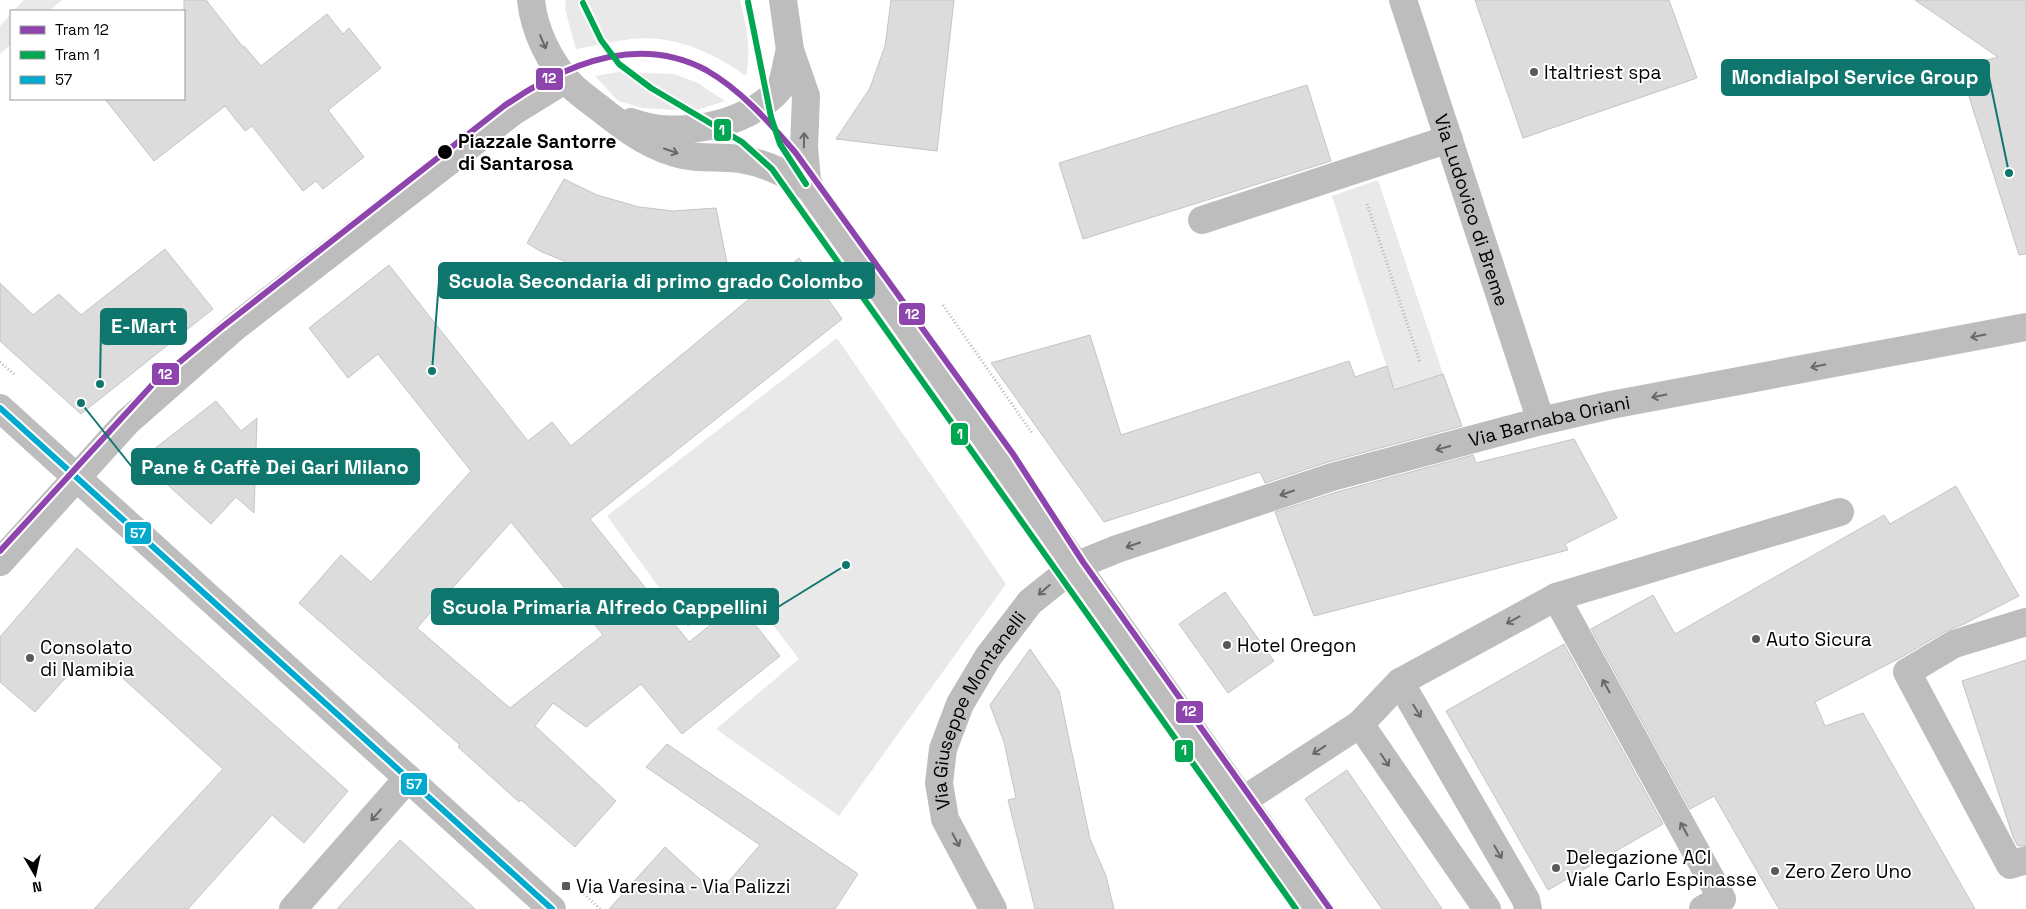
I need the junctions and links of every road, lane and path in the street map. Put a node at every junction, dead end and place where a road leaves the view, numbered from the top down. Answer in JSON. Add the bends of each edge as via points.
{"nodes":[{"id":1,"x":531,"y":0,"type":"edge"},
{"id":2,"x":782,"y":0,"type":"edge"},
{"id":3,"x":1403,"y":0,"type":"edge"},
{"id":4,"x":790,"y":50,"type":"junction"},
{"id":5,"x":566,"y":79,"type":"junction"},
{"id":6,"x":600,"y":108,"type":"junction"},
{"id":7,"x":1449,"y":139,"type":"junction"},
{"id":8,"x":1356,"y":170,"type":"junction"},
{"id":9,"x":810,"y":188,"type":"junction"},
{"id":10,"x":1202,"y":220,"type":"dead end"},
{"id":11,"x":943,"y":305,"type":"dead end"},
{"id":12,"x":2026,"y":327,"type":"edge"},
{"id":13,"x":1420,"y":362,"type":"dead end"},
{"id":14,"x":0,"y":408,"type":"edge"},
{"id":15,"x":1541,"y":421,"type":"junction"},
{"id":16,"x":1032,"y":433,"type":"dead end"},
{"id":17,"x":77,"y":478,"type":"junction"},
{"id":18,"x":1840,"y":512,"type":"dead end"},
{"id":19,"x":0,"y":562,"type":"edge"},
{"id":20,"x":1079,"y":564,"type":"junction"},
{"id":21,"x":1556,"y":597,"type":"junction"},
{"id":22,"x":2026,"y":622,"type":"edge"},
{"id":23,"x":1400,"y":682,"type":"junction"},
{"id":24,"x":1360,"y":724,"type":"junction"},
{"id":25,"x":408,"y":778,"type":"junction"},
{"id":26,"x":1242,"y":800,"type":"junction"},
{"id":27,"x":2026,"y":860,"type":"edge"},
{"id":28,"x":1718,"y":906,"type":"edge"},
{"id":29,"x":293,"y":909,"type":"edge"},
{"id":30,"x":552,"y":909,"type":"edge"},
{"id":31,"x":993,"y":909,"type":"edge"},
{"id":32,"x":1319,"y":909,"type":"edge"},
{"id":33,"x":1486,"y":909,"type":"edge"},
{"id":34,"x":1528,"y":909,"type":"edge"}],
"edges":[{"from":1,"to":5,"type":"street","one_way":true,"via":[[545,48]]},
{"from":2,"to":4,"type":"street"},
{"from":3,"to":7,"type":"street","name":"Via Ludovico di Breme"},
{"from":4,"to":6,"type":"street","via":[[779,90],[755,109],[719,124],[696,129],[653,128],[635,124]]},
{"from":9,"to":4,"type":"street","one_way":true,"via":[[804,147],[806,96]]},
{"from":5,"to":6,"type":"street"},
{"from":5,"to":17,"type":"street","via":[[514,111],[235,328],[127,422]]},
{"from":6,"to":9,"type":"street","one_way":true,"via":[[636,136],[669,151],[748,161],[771,168]]},
{"from":7,"to":8,"type":"street"},
{"from":7,"to":15,"type":"street","name":"Via Ludovico di Breme"},
{"from":8,"to":10,"type":"street"},
{"from":8,"to":13,"type":"path"},
{"from":9,"to":20,"type":"street"},
{"from":11,"to":16,"type":"path"},
{"from":12,"to":15,"type":"street","name":"Via Barnaba Oriani","one_way":true},
{"from":14,"to":17,"type":"street"},
{"from":15,"to":20,"type":"street","name":"Via Barnaba Oriani","one_way":true,"via":[[1332,478]]},
{"from":17,"to":19,"type":"street"},
{"from":17,"to":25,"type":"street"},
{"from":18,"to":21,"type":"street"},
{"from":20,"to":26,"type":"street"},
{"from":20,"to":31,"type":"street","name":"Via Giuseppe Montanelli","one_way":true,"via":[[1030,602],[988,657],[960,704],[943,749],[939,783],[945,818]]},
{"from":21,"to":23,"type":"street","one_way":true},
{"from":28,"to":21,"type":"street","one_way":true},
{"from":22,"to":27,"type":"street","via":[[1954,644],[1907,672],[2010,865]]},
{"from":23,"to":24,"type":"street"},
{"from":23,"to":34,"type":"street","one_way":true,"via":[[1526,900]]},
{"from":24,"to":26,"type":"street","one_way":true},
{"from":24,"to":33,"type":"street","one_way":true},
{"from":25,"to":29,"type":"street","one_way":true},
{"from":25,"to":30,"type":"street"},
{"from":26,"to":32,"type":"street"}]}
